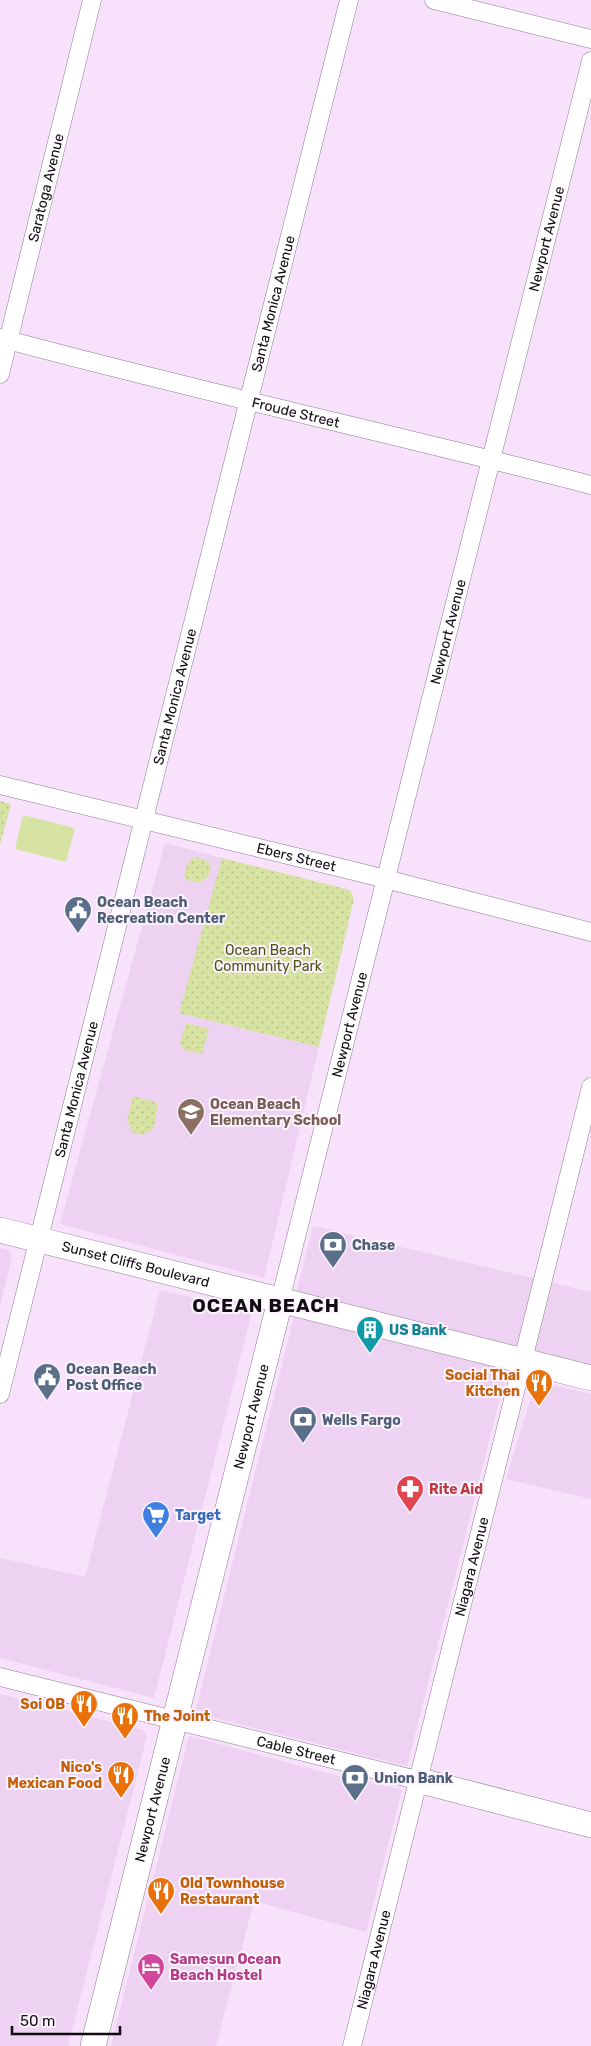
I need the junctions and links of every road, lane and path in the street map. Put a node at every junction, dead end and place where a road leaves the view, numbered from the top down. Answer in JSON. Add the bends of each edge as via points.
{"nodes":[{"id":1,"x":92,"y":0,"type":"edge"},
{"id":2,"x":349,"y":0,"type":"edge"},
{"id":3,"x":434,"y":0,"type":"edge"},
{"id":4,"x":591,"y":39,"type":"edge"},
{"id":5,"x":591,"y":61,"type":"edge"},
{"id":6,"x":4,"y":339,"type":"edge"},
{"id":7,"x":0,"y":374,"type":"edge"},
{"id":8,"x":248,"y":401,"type":"junction"},
{"id":9,"x":490,"y":459,"type":"junction"},
{"id":10,"x":591,"y":485,"type":"edge"},
{"id":11,"x":0,"y":785,"type":"edge"},
{"id":12,"x":143,"y":820,"type":"junction"},
{"id":13,"x":387,"y":880,"type":"junction"},
{"id":14,"x":591,"y":932,"type":"edge"},
{"id":15,"x":591,"y":1087,"type":"edge"},
{"id":16,"x":0,"y":1230,"type":"edge"},
{"id":17,"x":39,"y":1239,"type":"junction"},
{"id":18,"x":280,"y":1301,"type":"junction"},
{"id":19,"x":522,"y":1362,"type":"junction"},
{"id":20,"x":591,"y":1378,"type":"edge"},
{"id":21,"x":0,"y":1394,"type":"edge"},
{"id":22,"x":0,"y":1677,"type":"edge"},
{"id":23,"x":175,"y":1720,"type":"junction"},
{"id":24,"x":417,"y":1780,"type":"junction"},
{"id":25,"x":591,"y":1825,"type":"edge"},
{"id":26,"x":93,"y":2046,"type":"edge"},
{"id":27,"x":352,"y":2046,"type":"edge"}],
"edges":[{"from":1,"to":6,"type":"street","name":"Saratoga Avenue"},
{"from":2,"to":8,"type":"street","name":"Santa Monica Avenue"},
{"from":3,"to":4,"type":"street"},
{"from":5,"to":9,"type":"street","name":"Newport Avenue"},
{"from":6,"to":7,"type":"street","name":"Saratoga Avenue"},
{"from":6,"to":8,"type":"street","name":"Froude Street"},
{"from":8,"to":9,"type":"street","name":"Froude Street"},
{"from":8,"to":12,"type":"street","name":"Santa Monica Avenue"},
{"from":9,"to":10,"type":"street","name":"Froude Street"},
{"from":9,"to":13,"type":"street","name":"Newport Avenue"},
{"from":11,"to":12,"type":"street","name":"Ebers Street"},
{"from":12,"to":13,"type":"street","name":"Ebers Street"},
{"from":12,"to":17,"type":"street","name":"Santa Monica Avenue"},
{"from":13,"to":14,"type":"street","name":"Ebers Street"},
{"from":13,"to":18,"type":"street","name":"Newport Avenue"},
{"from":15,"to":19,"type":"street","name":"Niagara Avenue"},
{"from":16,"to":17,"type":"street","name":"Sunset Cliffs Boulevard"},
{"from":17,"to":18,"type":"street","name":"Sunset Cliffs Boulevard"},
{"from":17,"to":21,"type":"street","name":"Santa Monica Avenue"},
{"from":18,"to":19,"type":"street","name":"Sunset Cliffs Boulevard"},
{"from":18,"to":23,"type":"street","name":"Newport Avenue"},
{"from":19,"to":20,"type":"street","name":"Sunset Cliffs Boulevard"},
{"from":19,"to":24,"type":"street","name":"Niagara Avenue"},
{"from":22,"to":23,"type":"street","name":"Cable Street"},
{"from":23,"to":24,"type":"street","name":"Cable Street"},
{"from":23,"to":26,"type":"street","name":"Newport Avenue"},
{"from":24,"to":25,"type":"street","name":"Cable Street"},
{"from":24,"to":27,"type":"street","name":"Niagara Avenue"}]}
